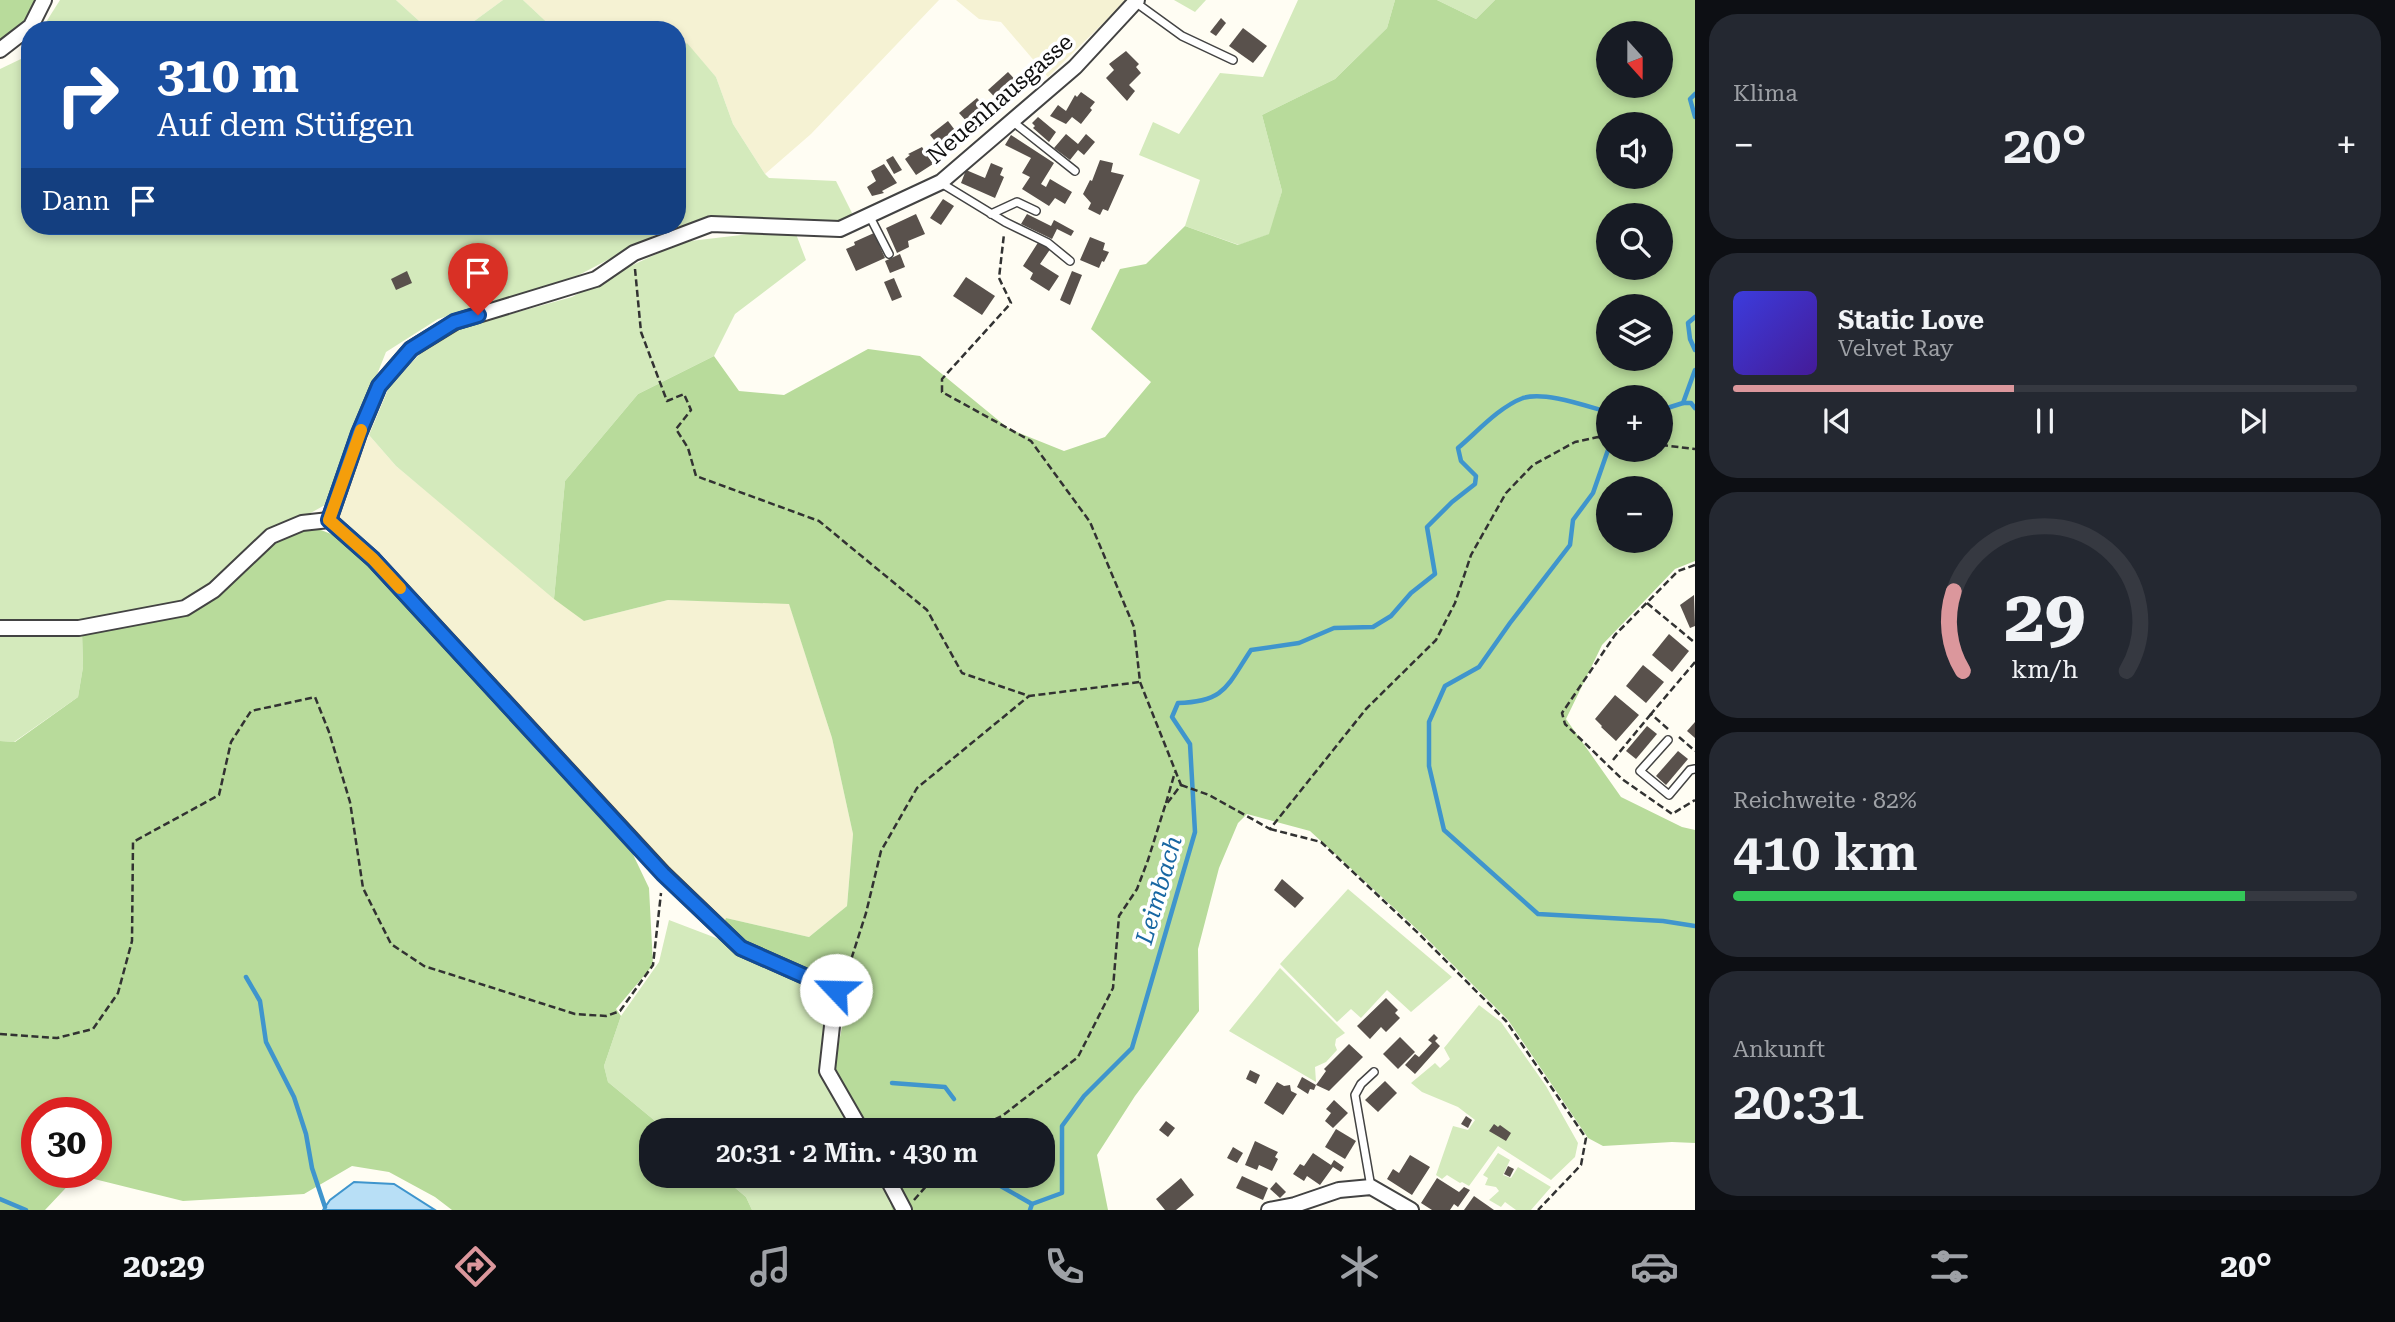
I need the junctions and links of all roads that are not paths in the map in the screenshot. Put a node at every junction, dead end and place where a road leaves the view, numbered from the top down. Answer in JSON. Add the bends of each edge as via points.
{"nodes":[{"id":1,"x":44,"y":0,"type":"edge"},
{"id":2,"x":1136,"y":1,"type":"edge"},
{"id":3,"x":34,"y":21,"type":"edge"},
{"id":4,"x":21,"y":34,"type":"edge"},
{"id":5,"x":0,"y":50,"type":"edge"},
{"id":6,"x":1233,"y":60,"type":"dead end"},
{"id":7,"x":1012,"y":121,"type":"junction"},
{"id":8,"x":1075,"y":171,"type":"dead end"},
{"id":9,"x":941,"y":182,"type":"junction"},
{"id":10,"x":1036,"y":211,"type":"dead end"},
{"id":11,"x":991,"y":214,"type":"junction"},
{"id":12,"x":869,"y":215,"type":"junction"},
{"id":13,"x":686,"y":233,"type":"edge"},
{"id":14,"x":682,"y":235,"type":"edge"},
{"id":15,"x":889,"y":254,"type":"dead end"},
{"id":16,"x":1070,"y":261,"type":"dead end"},
{"id":17,"x":329,"y":520,"type":"junction"},
{"id":18,"x":0,"y":628,"type":"edge"},
{"id":19,"x":1668,"y":740,"type":"dead end"},
{"id":20,"x":1695,"y":769,"type":"edge"},
{"id":21,"x":1374,"y":1072,"type":"dead end"},
{"id":22,"x":854,"y":1118,"type":"edge"},
{"id":23,"x":1371,"y":1187,"type":"junction"},
{"id":24,"x":892,"y":1188,"type":"edge"},
{"id":25,"x":904,"y":1210,"type":"edge"},
{"id":26,"x":1269,"y":1210,"type":"edge"},
{"id":27,"x":1411,"y":1210,"type":"edge"}],
"edges":[{"from":1,"to":3,"type":"street"},
{"from":2,"to":6,"type":"lane","via":[[1182,36]]},
{"from":2,"to":7,"type":"street","name":"Neuenhausgasse","via":[[1075,67]]},
{"from":4,"to":5,"type":"street"},
{"from":7,"to":8,"type":"lane"},
{"from":7,"to":9,"type":"street","name":"Neuenhausgasse"},
{"from":9,"to":11,"type":"lane"},
{"from":9,"to":12,"type":"street","name":"Neuenhausgasse"},
{"from":10,"to":11,"type":"lane","via":[[1017,202]]},
{"from":11,"to":16,"type":"lane","via":[[1048,243]]},
{"from":12,"to":13,"type":"street","name":"Neuenhausgasse","via":[[840,229],[711,224]]},
{"from":12,"to":15,"type":"lane"},
{"from":14,"to":17,"type":"street","name":"Neuenhausgasse","via":[[634,253],[596,279],[454,322],[411,349],[379,386]]},
{"from":17,"to":18,"type":"street","via":[[302,523],[271,536],[214,590],[185,608],[79,628]]},
{"from":17,"to":22,"type":"street","via":[[373,559],[663,874],[741,948],[836,990],[827,1070]]},
{"from":19,"to":20,"type":"lane","via":[[1640,771],[1669,795]]},
{"from":21,"to":23,"type":"lane","via":[[1355,1095]]},
{"from":23,"to":26,"type":"street","via":[[1339,1190]]},
{"from":23,"to":27,"type":"street"},
{"from":24,"to":25,"type":"street"}]}
